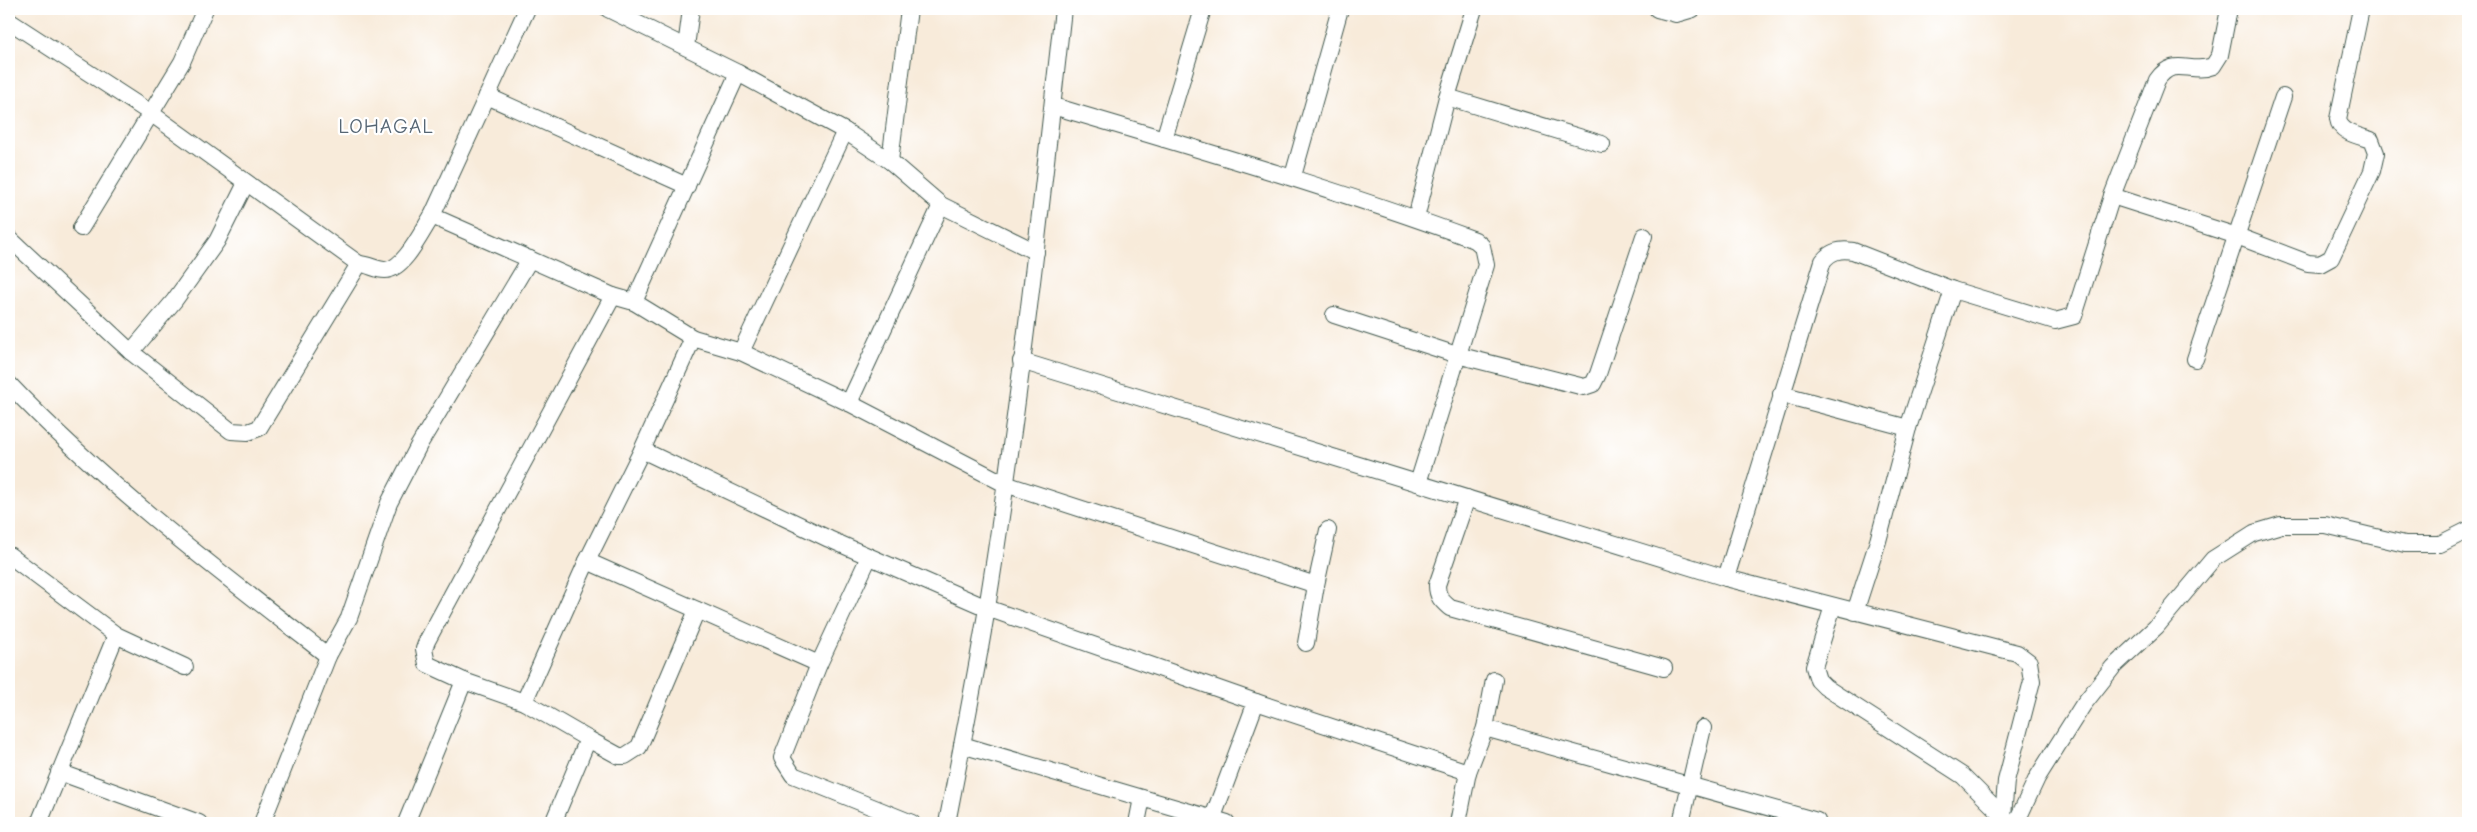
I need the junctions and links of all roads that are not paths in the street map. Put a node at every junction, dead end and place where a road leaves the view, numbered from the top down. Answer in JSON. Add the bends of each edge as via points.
{"nodes":[{"id":1,"x":205,"y":9,"type":"edge"},
{"id":2,"x":527,"y":9,"type":"edge"},
{"id":3,"x":608,"y":9,"type":"edge"},
{"id":4,"x":691,"y":9,"type":"edge"},
{"id":5,"x":909,"y":9,"type":"edge"},
{"id":6,"x":1063,"y":9,"type":"edge"},
{"id":7,"x":1203,"y":9,"type":"edge"},
{"id":8,"x":1340,"y":9,"type":"edge"},
{"id":9,"x":1474,"y":9,"type":"edge"},
{"id":10,"x":1657,"y":9,"type":"edge"},
{"id":11,"x":1693,"y":9,"type":"edge"},
{"id":12,"x":2229,"y":9,"type":"edge"},
{"id":13,"x":2361,"y":9,"type":"edge"},
{"id":14,"x":9,"y":21,"type":"edge"},
{"id":15,"x":686,"y":47,"type":"junction"},
{"id":16,"x":738,"y":73,"type":"junction"},
{"id":17,"x":487,"y":96,"type":"junction"},
{"id":18,"x":1447,"y":97,"type":"junction"},
{"id":19,"x":2282,"y":97,"type":"dead end"},
{"id":20,"x":1053,"y":106,"type":"junction"},
{"id":21,"x":152,"y":114,"type":"junction"},
{"id":22,"x":845,"y":131,"type":"junction"},
{"id":23,"x":1164,"y":139,"type":"junction"},
{"id":24,"x":1602,"y":144,"type":"dead end"},
{"id":25,"x":890,"y":161,"type":"junction"},
{"id":26,"x":1293,"y":176,"type":"junction"},
{"id":27,"x":246,"y":183,"type":"junction"},
{"id":28,"x":687,"y":186,"type":"junction"},
{"id":29,"x":2112,"y":196,"type":"junction"},
{"id":30,"x":941,"y":205,"type":"junction"},
{"id":31,"x":432,"y":216,"type":"junction"},
{"id":32,"x":1416,"y":218,"type":"junction"},
{"id":33,"x":81,"y":228,"type":"dead end"},
{"id":34,"x":1644,"y":236,"type":"dead end"},
{"id":35,"x":2237,"y":236,"type":"junction"},
{"id":36,"x":9,"y":238,"type":"edge"},
{"id":37,"x":1036,"y":252,"type":"junction"},
{"id":38,"x":530,"y":259,"type":"junction"},
{"id":39,"x":359,"y":264,"type":"junction"},
{"id":40,"x":1953,"y":290,"type":"junction"},
{"id":41,"x":613,"y":296,"type":"junction"},
{"id":42,"x":634,"y":302,"type":"junction"},
{"id":43,"x":1334,"y":315,"type":"dead end"},
{"id":44,"x":693,"y":338,"type":"junction"},
{"id":45,"x":131,"y":352,"type":"junction"},
{"id":46,"x":742,"y":352,"type":"junction"},
{"id":47,"x":1457,"y":355,"type":"junction"},
{"id":48,"x":2195,"y":359,"type":"dead end"},
{"id":49,"x":1021,"y":361,"type":"junction"},
{"id":50,"x":9,"y":384,"type":"edge"},
{"id":51,"x":1782,"y":394,"type":"junction"},
{"id":52,"x":849,"y":403,"type":"junction"},
{"id":53,"x":1908,"y":428,"type":"junction"},
{"id":54,"x":642,"y":450,"type":"junction"},
{"id":55,"x":1418,"y":483,"type":"junction"},
{"id":56,"x":1005,"y":484,"type":"junction"},
{"id":57,"x":1467,"y":498,"type":"junction"},
{"id":58,"x":1328,"y":530,"type":"dead end"},
{"id":59,"x":2468,"y":530,"type":"edge"},
{"id":60,"x":9,"y":557,"type":"edge"},
{"id":61,"x":869,"y":557,"type":"junction"},
{"id":62,"x":587,"y":561,"type":"junction"},
{"id":63,"x":1726,"y":578,"type":"junction"},
{"id":64,"x":1316,"y":585,"type":"junction"},
{"id":65,"x":1832,"y":606,"type":"junction"},
{"id":66,"x":987,"y":608,"type":"junction"},
{"id":67,"x":697,"y":610,"type":"junction"},
{"id":68,"x":1855,"y":612,"type":"junction"},
{"id":69,"x":116,"y":635,"type":"junction"},
{"id":70,"x":1306,"y":643,"type":"dead end"},
{"id":71,"x":328,"y":656,"type":"junction"},
{"id":72,"x":819,"y":664,"type":"junction"},
{"id":73,"x":185,"y":667,"type":"dead end"},
{"id":74,"x":1664,"y":668,"type":"dead end"},
{"id":75,"x":1494,"y":680,"type":"dead end"},
{"id":76,"x":464,"y":681,"type":"junction"},
{"id":77,"x":524,"y":702,"type":"junction"},
{"id":78,"x":1256,"y":702,"type":"junction"},
{"id":79,"x":1485,"y":728,"type":"junction"},
{"id":80,"x":1703,"y":728,"type":"dead end"},
{"id":81,"x":588,"y":739,"type":"junction"},
{"id":82,"x":962,"y":745,"type":"junction"},
{"id":83,"x":59,"y":772,"type":"junction"},
{"id":84,"x":1468,"y":772,"type":"junction"},
{"id":85,"x":1691,"y":786,"type":"junction"},
{"id":86,"x":1142,"y":798,"type":"junction"},
{"id":87,"x":1220,"y":820,"type":"edge"},
{"id":88,"x":1817,"y":821,"type":"dead end"},
{"id":89,"x":2010,"y":821,"type":"edge"},
{"id":90,"x":39,"y":823,"type":"edge"},
{"id":91,"x":198,"y":823,"type":"edge"},
{"id":92,"x":262,"y":823,"type":"edge"},
{"id":93,"x":406,"y":823,"type":"edge"},
{"id":94,"x":553,"y":823,"type":"edge"},
{"id":95,"x":912,"y":823,"type":"edge"},
{"id":96,"x":947,"y":823,"type":"edge"},
{"id":97,"x":1137,"y":823,"type":"edge"},
{"id":98,"x":1458,"y":823,"type":"edge"},
{"id":99,"x":1681,"y":823,"type":"edge"}],
"edges":[{"from":1,"to":21,"type":"street","via":[[182,62]]},
{"from":2,"to":17,"type":"street"},
{"from":3,"to":15,"type":"street"},
{"from":4,"to":15,"type":"street"},
{"from":5,"to":25,"type":"street"},
{"from":6,"to":20,"type":"street"},
{"from":7,"to":23,"type":"street"},
{"from":8,"to":26,"type":"street"},
{"from":9,"to":18,"type":"street"},
{"from":10,"to":11,"type":"street","via":[[1676,14]]},
{"from":12,"to":29,"type":"street","via":[[2220,55],[2213,66],[2204,69],[2178,66],[2164,70],[2157,80]]},
{"from":13,"to":35,"type":"street","via":[[2338,119],[2343,130],[2371,140],[2376,153],[2372,171],[2331,258],[2320,264],[2308,263]]},
{"from":14,"to":21,"type":"street"},
{"from":15,"to":16,"type":"street"},
{"from":16,"to":22,"type":"street"},
{"from":16,"to":28,"type":"street"},
{"from":17,"to":28,"type":"street"},
{"from":17,"to":31,"type":"street"},
{"from":18,"to":24,"type":"street"},
{"from":18,"to":32,"type":"street"},
{"from":19,"to":35,"type":"street"},
{"from":20,"to":23,"type":"street"},
{"from":20,"to":37,"type":"street"},
{"from":21,"to":27,"type":"street"},
{"from":21,"to":33,"type":"street"},
{"from":22,"to":25,"type":"street"},
{"from":22,"to":46,"type":"street"},
{"from":23,"to":26,"type":"street"},
{"from":25,"to":30,"type":"street"},
{"from":26,"to":32,"type":"street"},
{"from":27,"to":39,"type":"street"},
{"from":27,"to":45,"type":"street","via":[[217,241],[174,301]]},
{"from":28,"to":42,"type":"street"},
{"from":29,"to":35,"type":"street"},
{"from":29,"to":40,"type":"street","via":[[2074,316],[2055,321]]},
{"from":30,"to":37,"type":"street"},
{"from":30,"to":52,"type":"street"},
{"from":31,"to":38,"type":"street"},
{"from":31,"to":39,"type":"street","via":[[395,268],[380,270]]},
{"from":32,"to":47,"type":"street","via":[[1475,240],[1482,246],[1486,265]]},
{"from":34,"to":47,"type":"street","via":[[1593,384],[1574,386]]},
{"from":35,"to":48,"type":"street"},
{"from":36,"to":45,"type":"street"},
{"from":37,"to":49,"type":"street"},
{"from":38,"to":41,"type":"street"},
{"from":38,"to":71,"type":"street","via":[[393,494],[348,618]]},
{"from":39,"to":45,"type":"street","via":[[259,428],[254,430],[231,431]]},
{"from":40,"to":51,"type":"street","via":[[1853,251],[1828,254],[1823,261]]},
{"from":40,"to":53,"type":"street"},
{"from":41,"to":42,"type":"street"},
{"from":41,"to":76,"type":"street","via":[[427,641],[424,649],[427,664]]},
{"from":42,"to":44,"type":"street"},
{"from":43,"to":47,"type":"street"},
{"from":44,"to":46,"type":"street"},
{"from":44,"to":54,"type":"street"},
{"from":46,"to":52,"type":"street"},
{"from":47,"to":55,"type":"street"},
{"from":49,"to":55,"type":"street"},
{"from":49,"to":56,"type":"street"},
{"from":50,"to":71,"type":"street","via":[[154,521]]},
{"from":51,"to":53,"type":"street"},
{"from":51,"to":63,"type":"street"},
{"from":52,"to":56,"type":"street"},
{"from":53,"to":68,"type":"street"},
{"from":54,"to":61,"type":"street"},
{"from":54,"to":62,"type":"street"},
{"from":55,"to":57,"type":"street"},
{"from":56,"to":64,"type":"street"},
{"from":56,"to":66,"type":"street"},
{"from":57,"to":63,"type":"street"},
{"from":57,"to":74,"type":"street","via":[[1437,585],[1441,601],[1450,608]]},
{"from":58,"to":64,"type":"street"},
{"from":59,"to":89,"type":"street","via":[[2440,544],[2406,544],[2325,525],[2281,525],[2254,533],[2213,559],[2156,627],[2113,667],[2083,705]]},
{"from":60,"to":69,"type":"street"},
{"from":61,"to":66,"type":"street"},
{"from":61,"to":72,"type":"street"},
{"from":62,"to":67,"type":"street"},
{"from":62,"to":77,"type":"street"},
{"from":63,"to":65,"type":"street"},
{"from":64,"to":70,"type":"street"},
{"from":65,"to":68,"type":"street"},
{"from":65,"to":89,"type":"street","via":[[1814,666],[1818,680],[1963,776]]},
{"from":66,"to":78,"type":"street"},
{"from":66,"to":82,"type":"street"},
{"from":67,"to":72,"type":"street"},
{"from":67,"to":81,"type":"street","via":[[639,747],[631,754],[619,756]]},
{"from":68,"to":89,"type":"street","via":[[2017,653],[2029,662],[2032,681],[2006,781]]},
{"from":69,"to":73,"type":"street"},
{"from":69,"to":83,"type":"street"},
{"from":71,"to":92,"type":"street"},
{"from":72,"to":95,"type":"street","via":[[783,751],[786,767],[793,775]]},
{"from":75,"to":79,"type":"street"},
{"from":76,"to":77,"type":"street"},
{"from":76,"to":93,"type":"street"},
{"from":77,"to":81,"type":"street"},
{"from":78,"to":84,"type":"street"},
{"from":78,"to":87,"type":"street"},
{"from":79,"to":84,"type":"street"},
{"from":79,"to":85,"type":"street"},
{"from":80,"to":85,"type":"street"},
{"from":81,"to":94,"type":"street"},
{"from":82,"to":86,"type":"street"},
{"from":82,"to":96,"type":"street"},
{"from":83,"to":90,"type":"street"},
{"from":83,"to":91,"type":"street"},
{"from":84,"to":98,"type":"street"},
{"from":85,"to":88,"type":"street"},
{"from":85,"to":99,"type":"street"},
{"from":86,"to":87,"type":"street"},
{"from":86,"to":97,"type":"street"}]}
